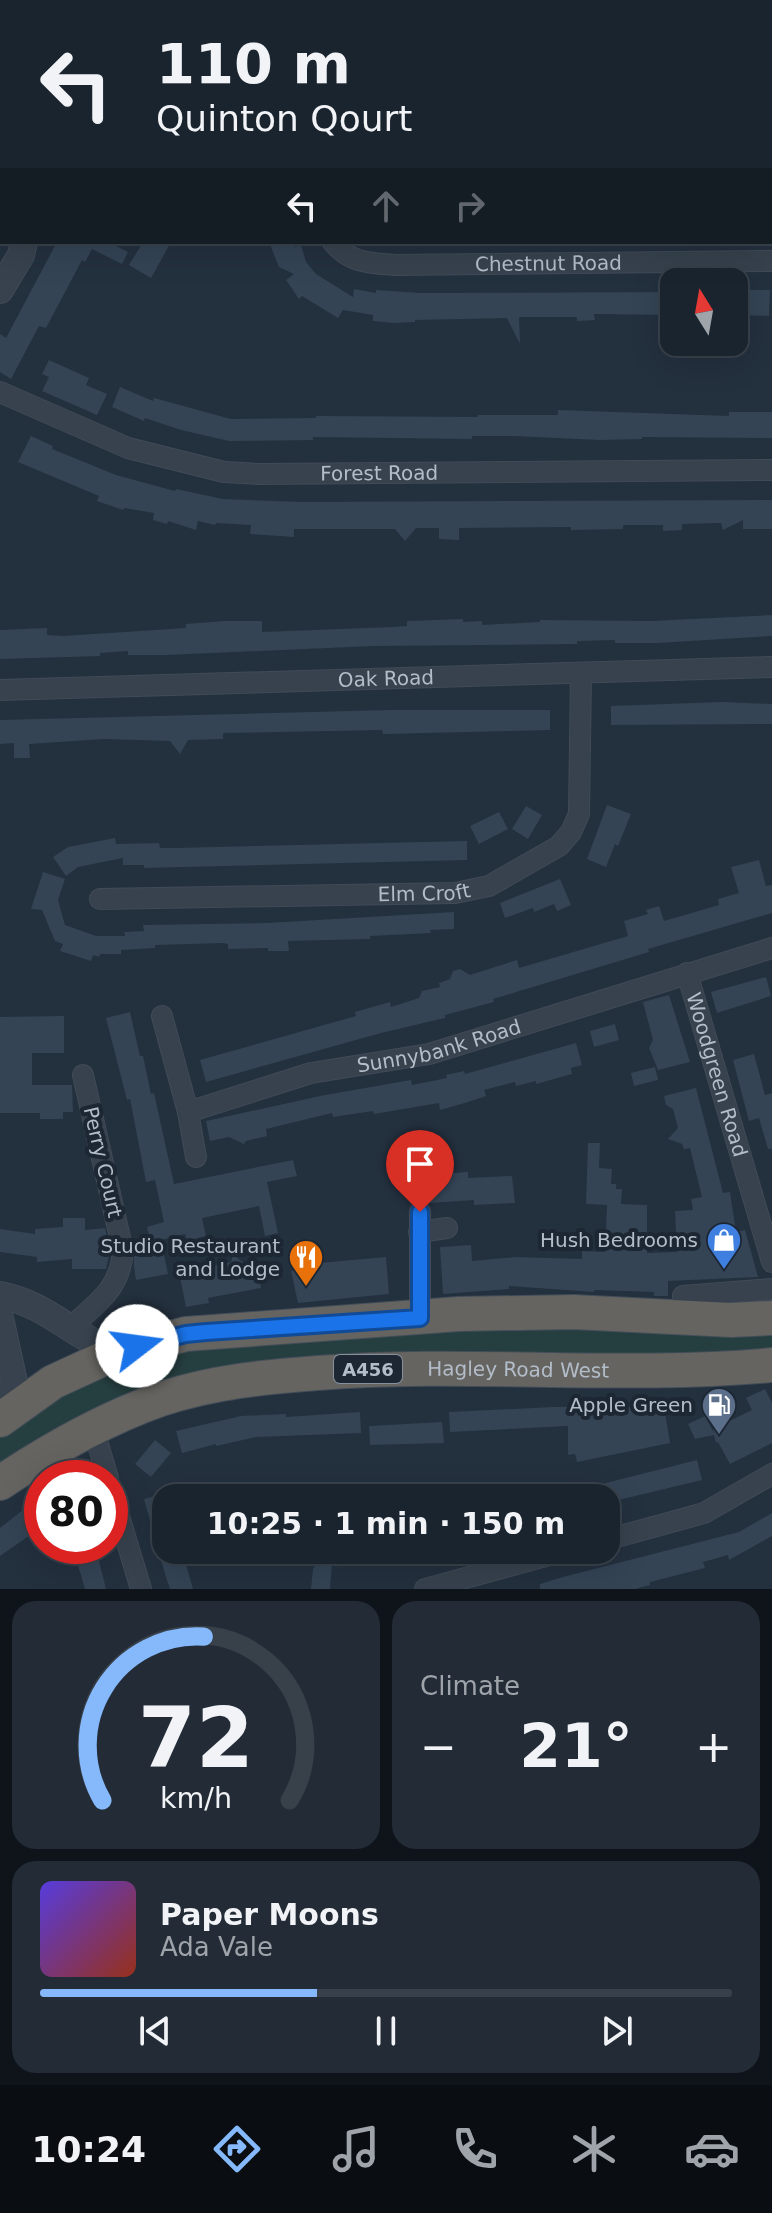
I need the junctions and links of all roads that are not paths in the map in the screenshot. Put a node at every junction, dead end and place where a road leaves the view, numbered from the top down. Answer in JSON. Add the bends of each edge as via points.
{"nodes":[{"id":1,"x":24,"y":244,"type":"edge"},
{"id":2,"x":335,"y":244,"type":"edge"},
{"id":3,"x":772,"y":261,"type":"edge"},
{"id":4,"x":0,"y":290,"type":"edge"},
{"id":5,"x":0,"y":392,"type":"edge"},
{"id":6,"x":772,"y":470,"type":"edge"},
{"id":7,"x":772,"y":667,"type":"edge"},
{"id":8,"x":581,"y":673,"type":"junction"},
{"id":9,"x":0,"y":690,"type":"edge"},
{"id":10,"x":100,"y":899,"type":"dead end"},
{"id":11,"x":772,"y":948,"type":"edge"},
{"id":12,"x":687,"y":973,"type":"junction"},
{"id":13,"x":162,"y":1016,"type":"dead end"},
{"id":14,"x":83,"y":1075,"type":"dead end"},
{"id":15,"x":188,"y":1112,"type":"junction"},
{"id":16,"x":196,"y":1157,"type":"dead end"},
{"id":17,"x":447,"y":1228,"type":"dead end"},
{"id":18,"x":772,"y":1262,"type":"edge"},
{"id":19,"x":772,"y":1289,"type":"edge"},
{"id":20,"x":0,"y":1295,"type":"edge"},
{"id":21,"x":0,"y":1318,"type":"edge"},
{"id":22,"x":420,"y":1318,"type":"junction"},
{"id":23,"x":682,"y":1318,"type":"junction"},
{"id":24,"x":772,"y":1318,"type":"edge"},
{"id":25,"x":72,"y":1326,"type":"junction"},
{"id":26,"x":118,"y":1352,"type":"junction"},
{"id":27,"x":772,"y":1365,"type":"edge"},
{"id":28,"x":0,"y":1413,"type":"edge"},
{"id":29,"x":0,"y":1420,"type":"edge"},
{"id":30,"x":93,"y":1428,"type":"junction"},
{"id":31,"x":103,"y":1460,"type":"edge"},
{"id":32,"x":772,"y":1474,"type":"edge"},
{"id":33,"x":0,"y":1483,"type":"edge"},
{"id":34,"x":620,"y":1536,"type":"edge"},
{"id":35,"x":128,"y":1546,"type":"edge"},
{"id":36,"x":517,"y":1564,"type":"edge"},
{"id":37,"x":141,"y":1589,"type":"edge"},
{"id":38,"x":425,"y":1589,"type":"edge"}],
"edges":[{"from":1,"to":4,"type":"street"},
{"from":2,"to":3,"type":"street","name":"Chestnut Road","via":[[359,262],[395,265]]},
{"from":5,"to":6,"type":"street","name":"Forest Road","via":[[128,448],[224,472]]},
{"from":7,"to":8,"type":"street","name":"Oak Road"},
{"from":8,"to":9,"type":"street","name":"Oak Road"},
{"from":8,"to":10,"type":"street","name":"Elm Croft","via":[[579,814],[559,846],[489,886],[455,893]]},
{"from":11,"to":12,"type":"street","name":"Woodgreen Road"},
{"from":12,"to":15,"type":"street","name":"Sunnybank Road","via":[[429,1054],[311,1073]]},
{"from":12,"to":18,"type":"street","name":"Woodgreen Road"},
{"from":13,"to":15,"type":"street"},
{"from":14,"to":25,"type":"street","name":"Perry Court","via":[[123,1251],[113,1288]]},
{"from":15,"to":16,"type":"street"},
{"from":17,"to":22,"type":"street","via":[[419,1222]]},
{"from":19,"to":23,"type":"street","via":[[683,1296]]},
{"from":20,"to":25,"type":"street"},
{"from":21,"to":28,"type":"street","via":[[14,1382]]},
{"from":22,"to":23,"type":"highway","via":[[573,1312]]},
{"from":22,"to":26,"type":"highway","via":[[186,1334]]},
{"from":23,"to":24,"type":"highway"},
{"from":25,"to":26,"type":"street","via":[[99,1346]]},
{"from":26,"to":29,"type":"highway","via":[[53,1382]]},
{"from":27,"to":30,"type":"highway","name":"Hagley Road West","number":"A456","via":[[677,1370],[413,1368],[253,1378],[163,1399]]},
{"from":30,"to":31,"type":"street"},
{"from":30,"to":33,"type":"highway","name":"Hagley Road West","number":"A456"},
{"from":32,"to":34,"type":"street","via":[[704,1513]]},
{"from":35,"to":37,"type":"street"},
{"from":36,"to":38,"type":"street"}]}
